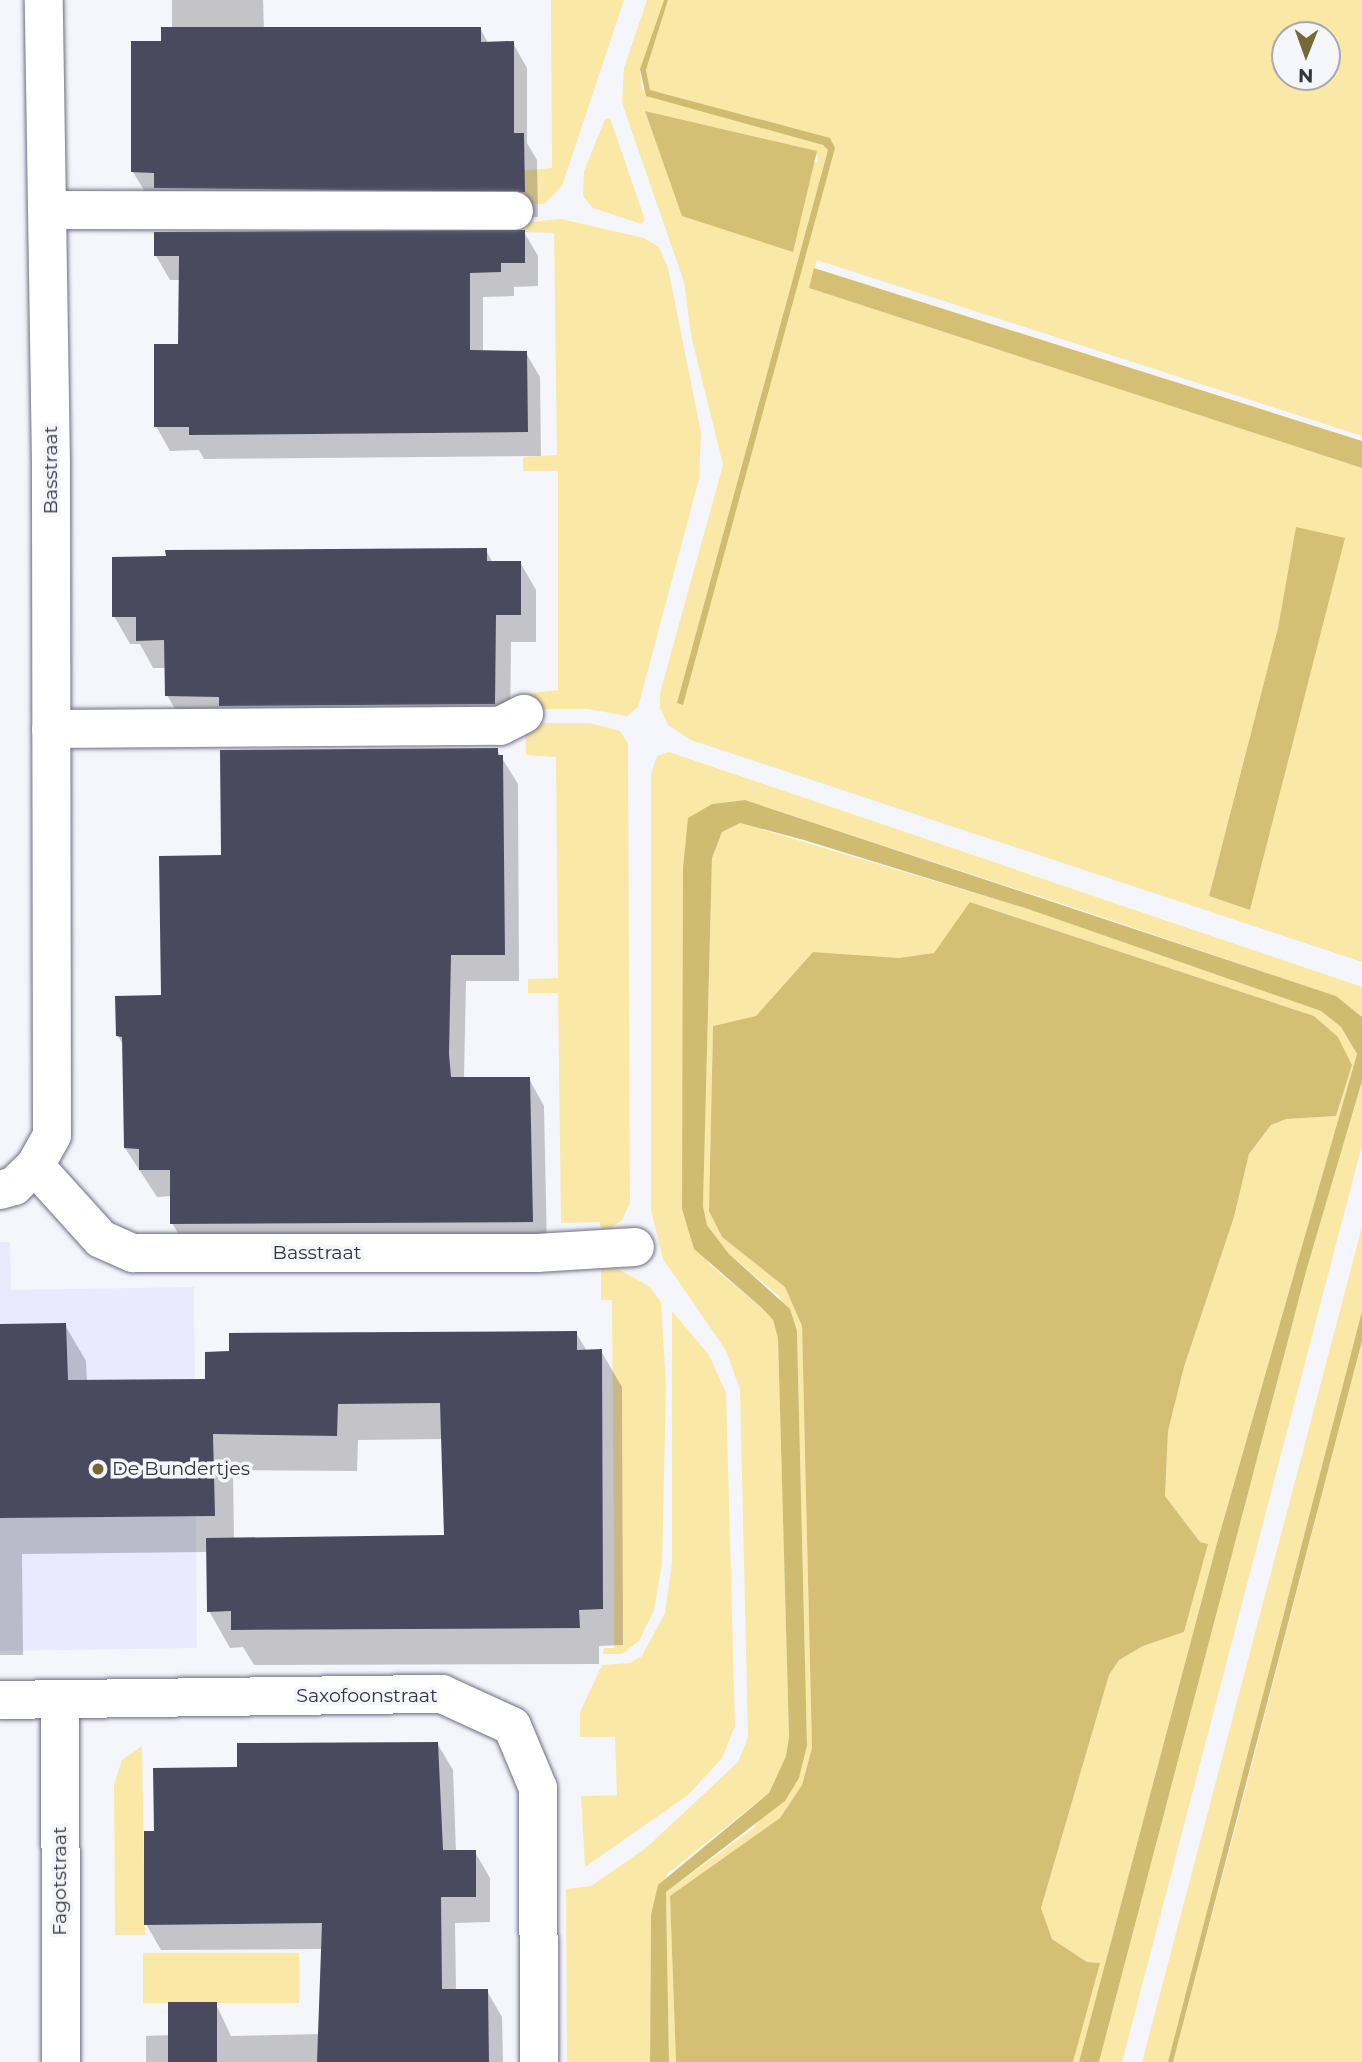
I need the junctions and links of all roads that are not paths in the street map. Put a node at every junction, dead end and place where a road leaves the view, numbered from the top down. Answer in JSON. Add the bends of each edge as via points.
{"nodes":[{"id":1,"x":44,"y":0,"type":"edge"},
{"id":2,"x":47,"y":210,"type":"junction"},
{"id":3,"x":514,"y":211,"type":"dead end"},
{"id":4,"x":524,"y":714,"type":"dead end"},
{"id":5,"x":51,"y":729,"type":"junction"},
{"id":6,"x":35,"y":1166,"type":"junction"},
{"id":7,"x":0,"y":1190,"type":"edge"},
{"id":8,"x":635,"y":1247,"type":"dead end"},
{"id":9,"x":0,"y":1700,"type":"edge"},
{"id":10,"x":60,"y":1700,"type":"junction"},
{"id":11,"x":61,"y":2062,"type":"edge"},
{"id":12,"x":540,"y":2062,"type":"edge"}],
"edges":[{"from":1,"to":2,"type":"street","name":"Basstraat"},
{"from":2,"to":3,"type":"street"},
{"from":2,"to":5,"type":"street","name":"Basstraat"},
{"from":4,"to":5,"type":"street","via":[[499,726]]},
{"from":5,"to":6,"type":"street","name":"Basstraat","via":[[52,1135]]},
{"from":6,"to":7,"type":"street","name":"Basstraat","via":[[14,1185]]},
{"from":6,"to":8,"type":"street","name":"Basstraat","via":[[102,1239],[133,1253],[537,1253]]},
{"from":9,"to":10,"type":"street","name":"Saxofoonstraat"},
{"from":10,"to":11,"type":"street","name":"Fagotstraat"},
{"from":10,"to":12,"type":"street","name":"Saxofoonstraat","via":[[442,1694],[512,1727],[538,1788]]}]}
